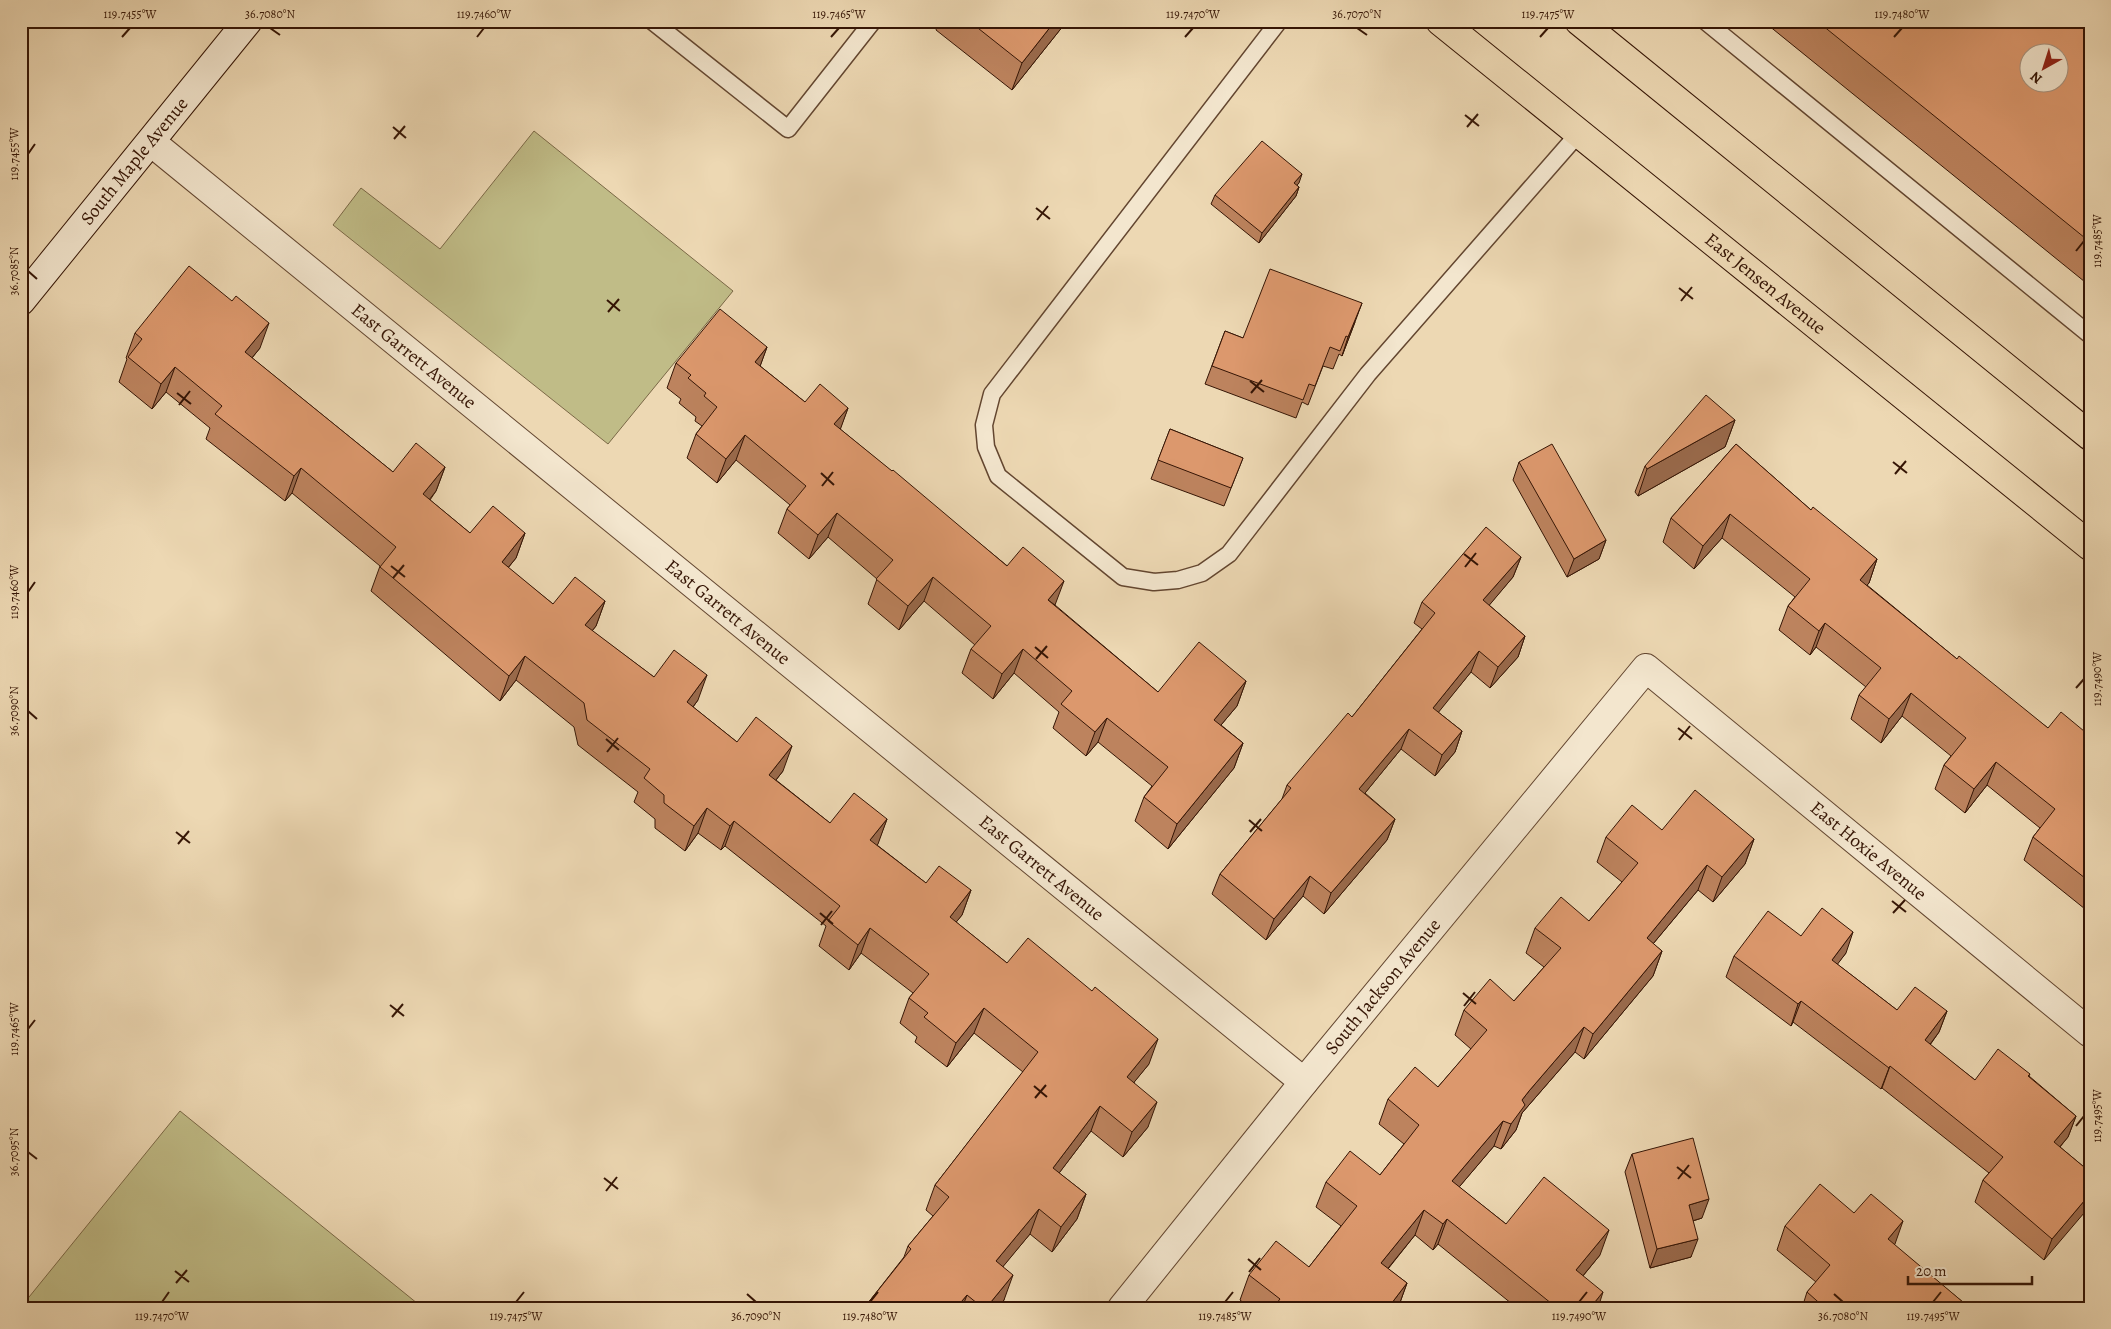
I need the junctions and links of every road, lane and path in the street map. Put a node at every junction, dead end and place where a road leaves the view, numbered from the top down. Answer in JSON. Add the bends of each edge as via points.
{"nodes":[{"id":1,"x":248,"y":21,"type":"edge"},
{"id":2,"x":652,"y":21,"type":"edge"},
{"id":3,"x":873,"y":21,"type":"edge"},
{"id":4,"x":1279,"y":21,"type":"edge"},
{"id":5,"x":1440,"y":21,"type":"edge"},
{"id":6,"x":1579,"y":21,"type":"edge"},
{"id":7,"x":1705,"y":21,"type":"edge"},
{"id":8,"x":1579,"y":133,"type":"junction"},
{"id":9,"x":151,"y":142,"type":"junction"},
{"id":10,"x":21,"y":301,"type":"edge"},
{"id":11,"x":2090,"y":335,"type":"edge"},
{"id":12,"x":2090,"y":436,"type":"edge"},
{"id":13,"x":2090,"y":546,"type":"edge"},
{"id":14,"x":1646,"y":668,"type":"joint"},
{"id":15,"x":2090,"y":1034,"type":"edge"},
{"id":16,"x":1304,"y":1082,"type":"junction"},
{"id":17,"x":1122,"y":1308,"type":"edge"}],
"edges":[{"from":1,"to":9,"type":"street","name":"South Maple Avenue"},
{"from":2,"to":3,"type":"lane","via":[[788,129]]},
{"from":4,"to":8,"type":"lane","via":[[992,394],[984,426],[986,447],[998,476],[1123,577],[1154,582],[1178,580],[1202,574],[1229,554],[1368,374]]},
{"from":5,"to":8,"type":"main road","name":"East Jensen Avenue"},
{"from":6,"to":12,"type":"main road"},
{"from":7,"to":11,"type":"lane"},
{"from":8,"to":13,"type":"main road","name":"East Jensen Avenue"},
{"from":9,"to":10,"type":"street","name":"South Maple Avenue"},
{"from":9,"to":16,"type":"street","name":"East Garrett Avenue"},
{"from":14,"to":15,"type":"street","name":"East Hoxie Avenue"},
{"from":14,"to":16,"type":"street","name":"South Jackson Avenue"},
{"from":16,"to":17,"type":"street","name":"South Jackson Avenue"}]}
